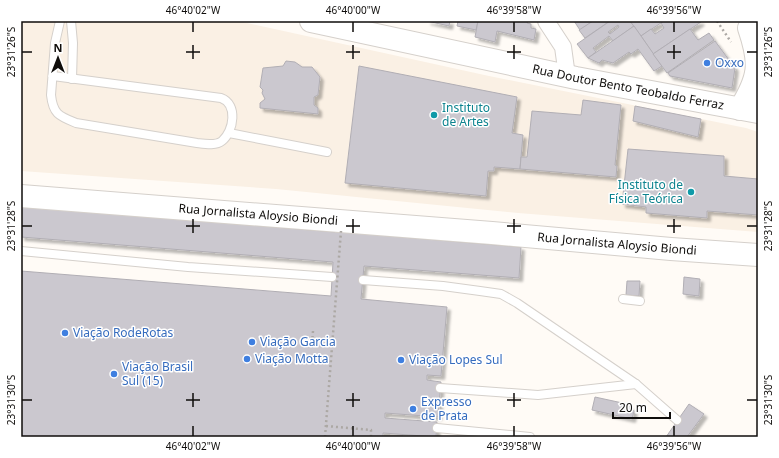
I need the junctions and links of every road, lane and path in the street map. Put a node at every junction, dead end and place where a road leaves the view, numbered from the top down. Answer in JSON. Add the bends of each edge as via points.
{"nodes":[{"id":1,"x":60,"y":21,"type":"edge"},
{"id":2,"x":71,"y":21,"type":"edge"},
{"id":3,"x":311,"y":21,"type":"edge"},
{"id":4,"x":546,"y":21,"type":"edge"},
{"id":5,"x":396,"y":30,"type":"edge"},
{"id":6,"x":750,"y":30,"type":"edge"},
{"id":7,"x":53,"y":76,"type":"junction"},
{"id":8,"x":567,"y":76,"type":"junction"},
{"id":9,"x":72,"y":79,"type":"junction"},
{"id":10,"x":749,"y":111,"type":"edge"},
{"id":11,"x":229,"y":133,"type":"junction"},
{"id":12,"x":327,"y":152,"type":"dead end"},
{"id":13,"x":21,"y":196,"type":"edge"},
{"id":14,"x":341,"y":231,"type":"dead end"},
{"id":15,"x":21,"y":251,"type":"edge"},
{"id":16,"x":758,"y":256,"type":"edge"},
{"id":17,"x":332,"y":277,"type":"dead end"},
{"id":18,"x":363,"y":280,"type":"dead end"},
{"id":19,"x":623,"y":299,"type":"dead end"},
{"id":20,"x":640,"y":301,"type":"dead end"},
{"id":21,"x":313,"y":331,"type":"dead end"},
{"id":22,"x":332,"y":345,"type":"junction"},
{"id":23,"x":636,"y":384,"type":"junction"},
{"id":24,"x":440,"y":388,"type":"dead end"},
{"id":25,"x":677,"y":420,"type":"dead end"},
{"id":26,"x":326,"y":426,"type":"junction"},
{"id":27,"x":436,"y":428,"type":"dead end"},
{"id":28,"x":325,"y":437,"type":"edge"},
{"id":29,"x":371,"y":437,"type":"edge"},
{"id":30,"x":530,"y":437,"type":"edge"}],
"edges":[{"from":1,"to":7,"type":"lane","via":[[55,43]]},
{"from":2,"to":9,"type":"lane"},
{"from":3,"to":5,"type":"street","name":"Rua Doutor Bento Teobaldo Ferraz"},
{"from":4,"to":8,"type":"street","via":[[563,47]]},
{"from":5,"to":8,"type":"street","name":"Rua Doutor Bento Teobaldo Ferraz"},
{"from":6,"to":10,"type":"street","via":[[756,52],[756,75]]},
{"from":7,"to":9,"type":"lane"},
{"from":7,"to":11,"type":"lane","via":[[51,94],[55,111],[76,123],[210,144],[221,142]]},
{"from":8,"to":10,"type":"street","name":"Rua Doutor Bento Teobaldo Ferraz"},
{"from":9,"to":11,"type":"lane","via":[[212,96],[226,100],[232,117]]},
{"from":11,"to":12,"type":"lane"},
{"from":13,"to":16,"type":"street","name":"Rua Jornalista Aloysio Biondi"},
{"from":14,"to":22,"type":"path","bridge":true},
{"from":15,"to":17,"type":"lane","via":[[188,267]]},
{"from":18,"to":23,"type":"lane","via":[[444,286],[501,294]]},
{"from":19,"to":20,"type":"lane"},
{"from":21,"to":22,"type":"path","via":[[312,344]]},
{"from":22,"to":26,"type":"path","bridge":true},
{"from":23,"to":24,"type":"lane","via":[[538,395]]},
{"from":23,"to":25,"type":"lane"},
{"from":26,"to":28,"type":"path","bridge":true},
{"from":26,"to":29,"type":"path","via":[[371,430]]},
{"from":27,"to":30,"type":"lane"}]}
